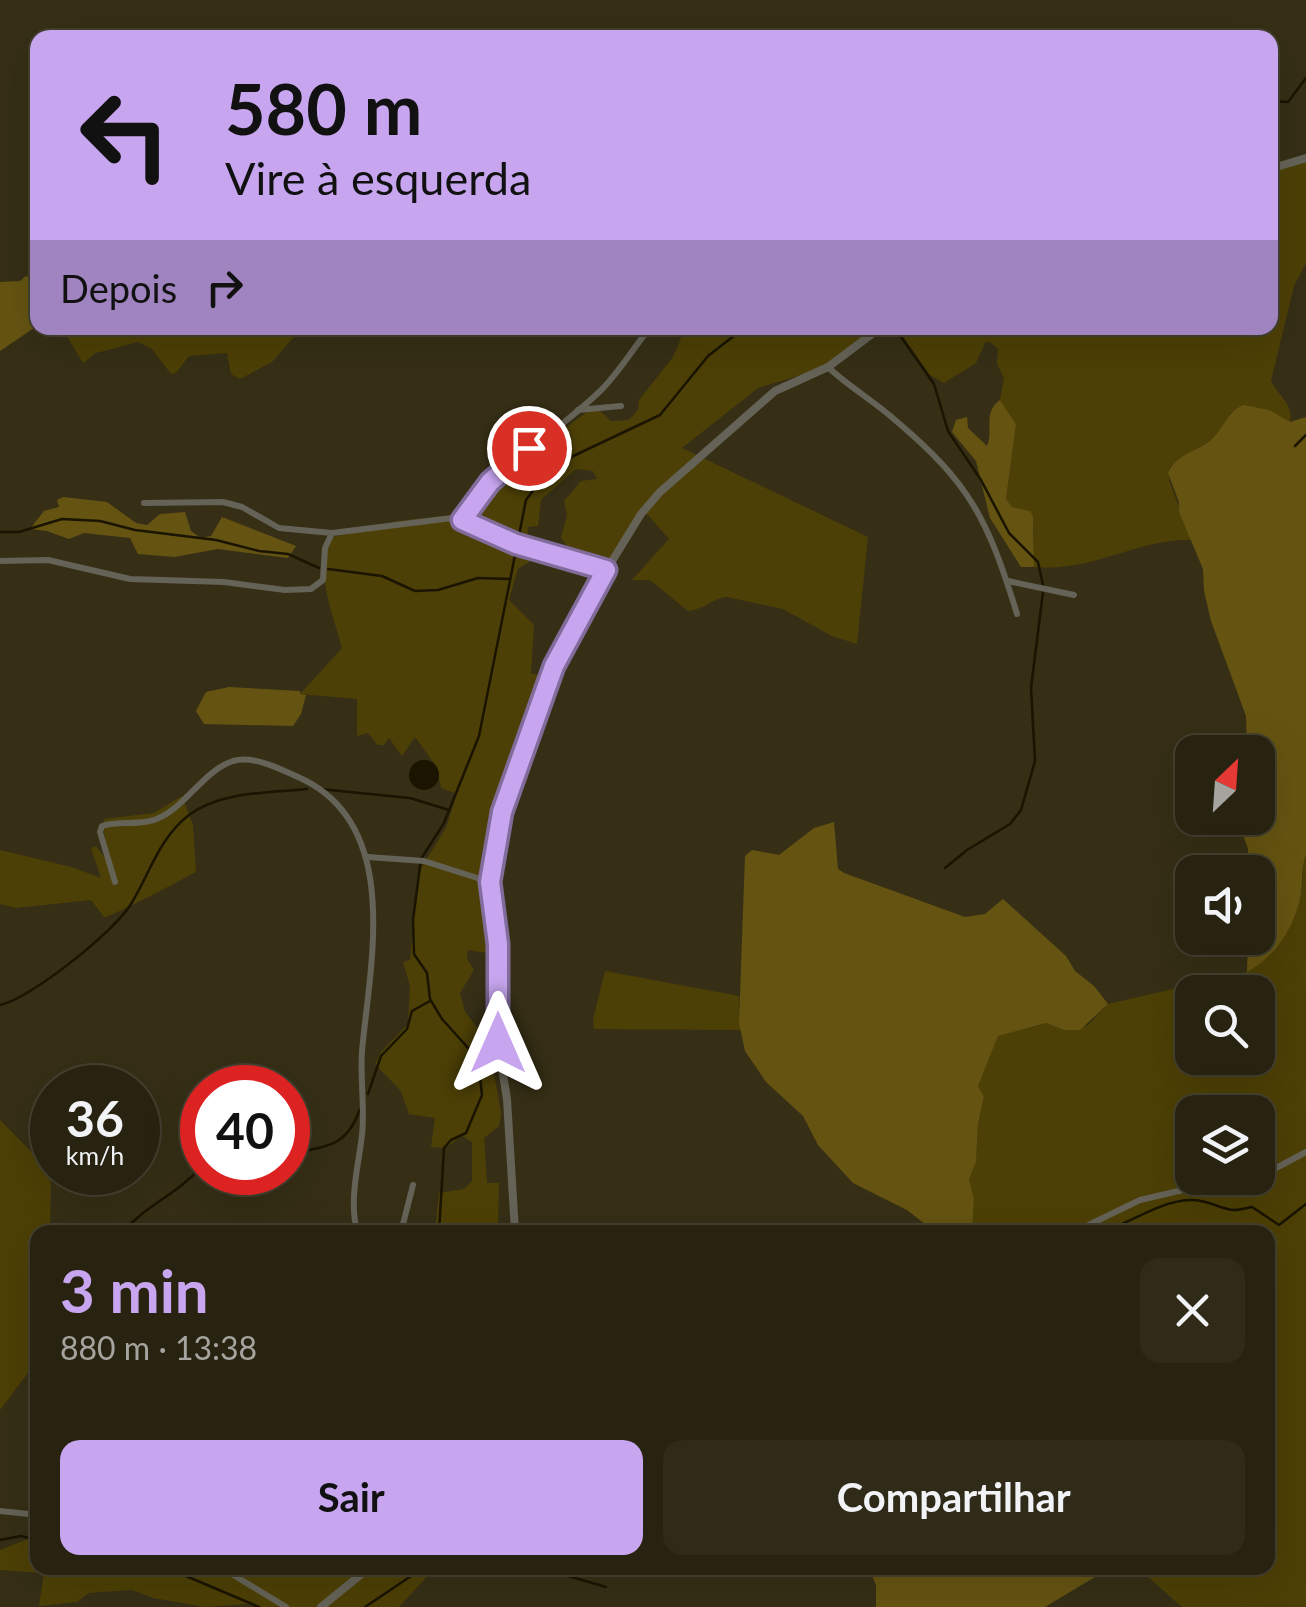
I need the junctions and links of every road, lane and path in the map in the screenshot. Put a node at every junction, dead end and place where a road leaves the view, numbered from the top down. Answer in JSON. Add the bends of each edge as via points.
{"nodes":[{"id":1,"x":1306,"y":158,"type":"edge"},
{"id":2,"x":1278,"y":167,"type":"edge"},
{"id":3,"x":644,"y":335,"type":"edge"},
{"id":4,"x":871,"y":335,"type":"edge"},
{"id":5,"x":828,"y":367,"type":"junction"},
{"id":6,"x":621,"y":406,"type":"dead end"},
{"id":7,"x":578,"y":410,"type":"junction"},
{"id":8,"x":144,"y":503,"type":"dead end"},
{"id":9,"x":462,"y":520,"type":"junction"},
{"id":10,"x":332,"y":533,"type":"junction"},
{"id":11,"x":0,"y":561,"type":"edge"},
{"id":12,"x":606,"y":570,"type":"junction"},
{"id":13,"x":1007,"y":581,"type":"junction"},
{"id":14,"x":1074,"y":595,"type":"dead end"},
{"id":15,"x":1017,"y":614,"type":"dead end"},
{"id":16,"x":368,"y":857,"type":"junction"},
{"id":17,"x":115,"y":882,"type":"dead end"},
{"id":18,"x":490,"y":882,"type":"junction"},
{"id":19,"x":1306,"y":1152,"type":"edge"},
{"id":20,"x":413,"y":1185,"type":"dead end"},
{"id":21,"x":356,"y":1225,"type":"edge"},
{"id":22,"x":403,"y":1225,"type":"edge"},
{"id":23,"x":515,"y":1225,"type":"edge"},
{"id":24,"x":1088,"y":1225,"type":"edge"},
{"id":25,"x":0,"y":1511,"type":"edge"},
{"id":26,"x":30,"y":1514,"type":"edge"},
{"id":27,"x":233,"y":1575,"type":"edge"},
{"id":28,"x":361,"y":1575,"type":"edge"},
{"id":29,"x":286,"y":1607,"type":"edge"},
{"id":30,"x":321,"y":1607,"type":"edge"}],
"edges":[{"from":1,"to":2,"type":"street"},
{"from":3,"to":7,"type":"street"},
{"from":4,"to":5,"type":"street"},
{"from":5,"to":12,"type":"street","via":[[776,391],[660,492]]},
{"from":5,"to":13,"type":"street","via":[[949,468],[988,528]]},
{"from":6,"to":7,"type":"street"},
{"from":7,"to":9,"type":"street","via":[[513,460]]},
{"from":8,"to":10,"type":"street","via":[[223,502],[278,528]]},
{"from":9,"to":10,"type":"street"},
{"from":9,"to":12,"type":"street"},
{"from":10,"to":11,"type":"street","via":[[323,580],[301,591],[130,580],[48,560]]},
{"from":12,"to":18,"type":"street","via":[[544,691],[502,812]]},
{"from":13,"to":14,"type":"street"},
{"from":13,"to":15,"type":"street"},
{"from":16,"to":17,"type":"street","via":[[328,794],[269,765],[234,761],[161,818],[102,826]]},
{"from":16,"to":18,"type":"street","via":[[420,861]]},
{"from":16,"to":21,"type":"street","via":[[371,996],[352,1198]]},
{"from":18,"to":23,"type":"street"},
{"from":19,"to":24,"type":"street","via":[[1248,1183],[1140,1200]]},
{"from":20,"to":22,"type":"street"},
{"from":25,"to":26,"type":"street"},
{"from":27,"to":29,"type":"street"},
{"from":28,"to":30,"type":"street"}]}
